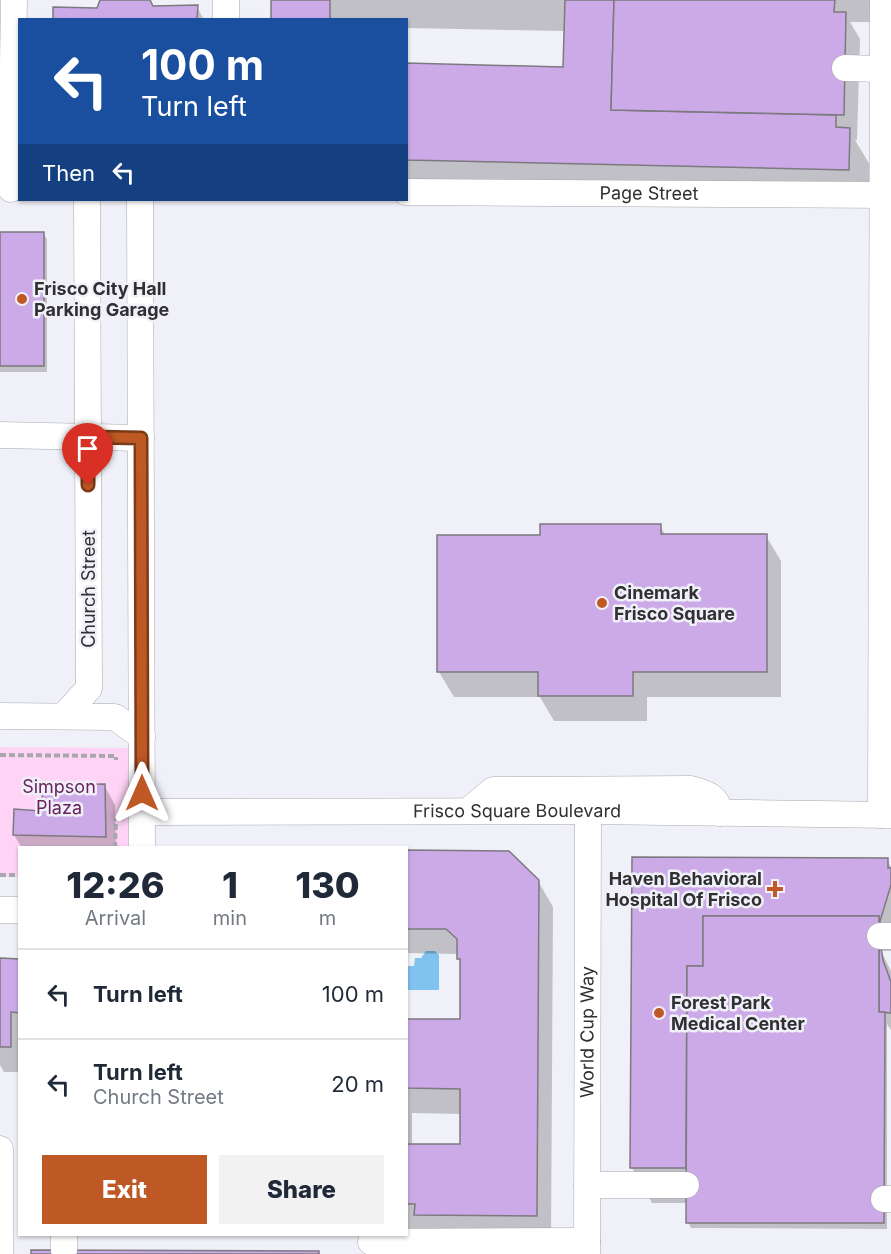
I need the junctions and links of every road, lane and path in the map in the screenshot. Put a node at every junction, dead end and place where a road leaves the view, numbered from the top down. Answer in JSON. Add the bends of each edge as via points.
{"nodes":[{"id":1,"x":15,"y":0,"type":"edge"},
{"id":2,"x":226,"y":0,"type":"edge"},
{"id":3,"x":883,"y":0,"type":"edge"},
{"id":4,"x":226,"y":18,"type":"edge"},
{"id":5,"x":845,"y":68,"type":"dead end"},
{"id":6,"x":882,"y":69,"type":"junction"},
{"id":7,"x":10,"y":189,"type":"edge"},
{"id":8,"x":408,"y":192,"type":"edge"},
{"id":9,"x":886,"y":195,"type":"edge"},
{"id":10,"x":87,"y":201,"type":"edge"},
{"id":11,"x":140,"y":201,"type":"edge"},
{"id":12,"x":886,"y":330,"type":"edge"},
{"id":13,"x":886,"y":398,"type":"edge"},
{"id":14,"x":0,"y":435,"type":"edge"},
{"id":15,"x":88,"y":437,"type":"junction"},
{"id":16,"x":141,"y":438,"type":"junction"},
{"id":17,"x":886,"y":447,"type":"edge"},
{"id":18,"x":886,"y":574,"type":"edge"},
{"id":19,"x":886,"y":618,"type":"edge"},
{"id":20,"x":886,"y":675,"type":"edge"},
{"id":21,"x":0,"y":716,"type":"edge"},
{"id":22,"x":64,"y":716,"type":"junction"},
{"id":23,"x":141,"y":737,"type":"junction"},
{"id":24,"x":0,"y":755,"type":"edge"},
{"id":25,"x":116,"y":768,"type":"dead end"},
{"id":26,"x":468,"y":811,"type":"junction"},
{"id":27,"x":588,"y":811,"type":"junction"},
{"id":28,"x":142,"y":812,"type":"junction"},
{"id":29,"x":116,"y":813,"type":"dead end"},
{"id":30,"x":720,"y":813,"type":"junction"},
{"id":31,"x":886,"y":815,"type":"edge"},
{"id":32,"x":115,"y":846,"type":"edge"},
{"id":33,"x":142,"y":846,"type":"edge"},
{"id":34,"x":0,"y":875,"type":"edge"},
{"id":35,"x":18,"y":875,"type":"edge"},
{"id":36,"x":0,"y":910,"type":"edge"},
{"id":37,"x":18,"y":910,"type":"edge"},
{"id":38,"x":0,"y":1149,"type":"edge"},
{"id":39,"x":587,"y":1185,"type":"junction"},
{"id":40,"x":686,"y":1185,"type":"dead end"},
{"id":41,"x":371,"y":1242,"type":"dead end"},
{"id":42,"x":587,"y":1247,"type":"edge"},
{"id":43,"x":0,"y":1254,"type":"edge"}],
"edges":[{"from":1,"to":7,"type":"street"},
{"from":2,"to":4,"type":"street"},
{"from":3,"to":6,"type":"street"},
{"from":5,"to":6,"type":"street"},
{"from":6,"to":9,"type":"street"},
{"from":8,"to":9,"type":"street","name":"Page Street"},
{"from":9,"to":12,"type":"street"},
{"from":10,"to":15,"type":"street","name":"Church Street"},
{"from":11,"to":16,"type":"street"},
{"from":12,"to":13,"type":"street"},
{"from":13,"to":17,"type":"street"},
{"from":14,"to":15,"type":"street"},
{"from":15,"to":16,"type":"street"},
{"from":15,"to":22,"type":"street","name":"Church Street","via":[[89,688]]},
{"from":16,"to":23,"type":"street"},
{"from":17,"to":18,"type":"street"},
{"from":18,"to":19,"type":"street"},
{"from":19,"to":20,"type":"street"},
{"from":20,"to":31,"type":"street"},
{"from":21,"to":22,"type":"street"},
{"from":22,"to":23,"type":"street","via":[[115,717]]},
{"from":23,"to":28,"type":"street"},
{"from":24,"to":25,"type":"path","via":[[116,756]]},
{"from":26,"to":27,"type":"street","name":"Frisco Square Boulevard"},
{"from":26,"to":28,"type":"street","name":"Frisco Square Boulevard"},
{"from":26,"to":30,"type":"street","via":[[493,790],[691,789],[709,794]]},
{"from":27,"to":30,"type":"street","name":"Frisco Square Boulevard"},
{"from":27,"to":39,"type":"street","name":"World Cup Way"},
{"from":28,"to":33,"type":"street"},
{"from":29,"to":32,"type":"path"},
{"from":30,"to":31,"type":"street","name":"Frisco Square Boulevard"},
{"from":34,"to":35,"type":"path"},
{"from":36,"to":37,"type":"street"},
{"from":38,"to":43,"type":"street"},
{"from":39,"to":40,"type":"street"},
{"from":39,"to":42,"type":"street","name":"World Cup Way"},
{"from":41,"to":42,"type":"street"}]}
